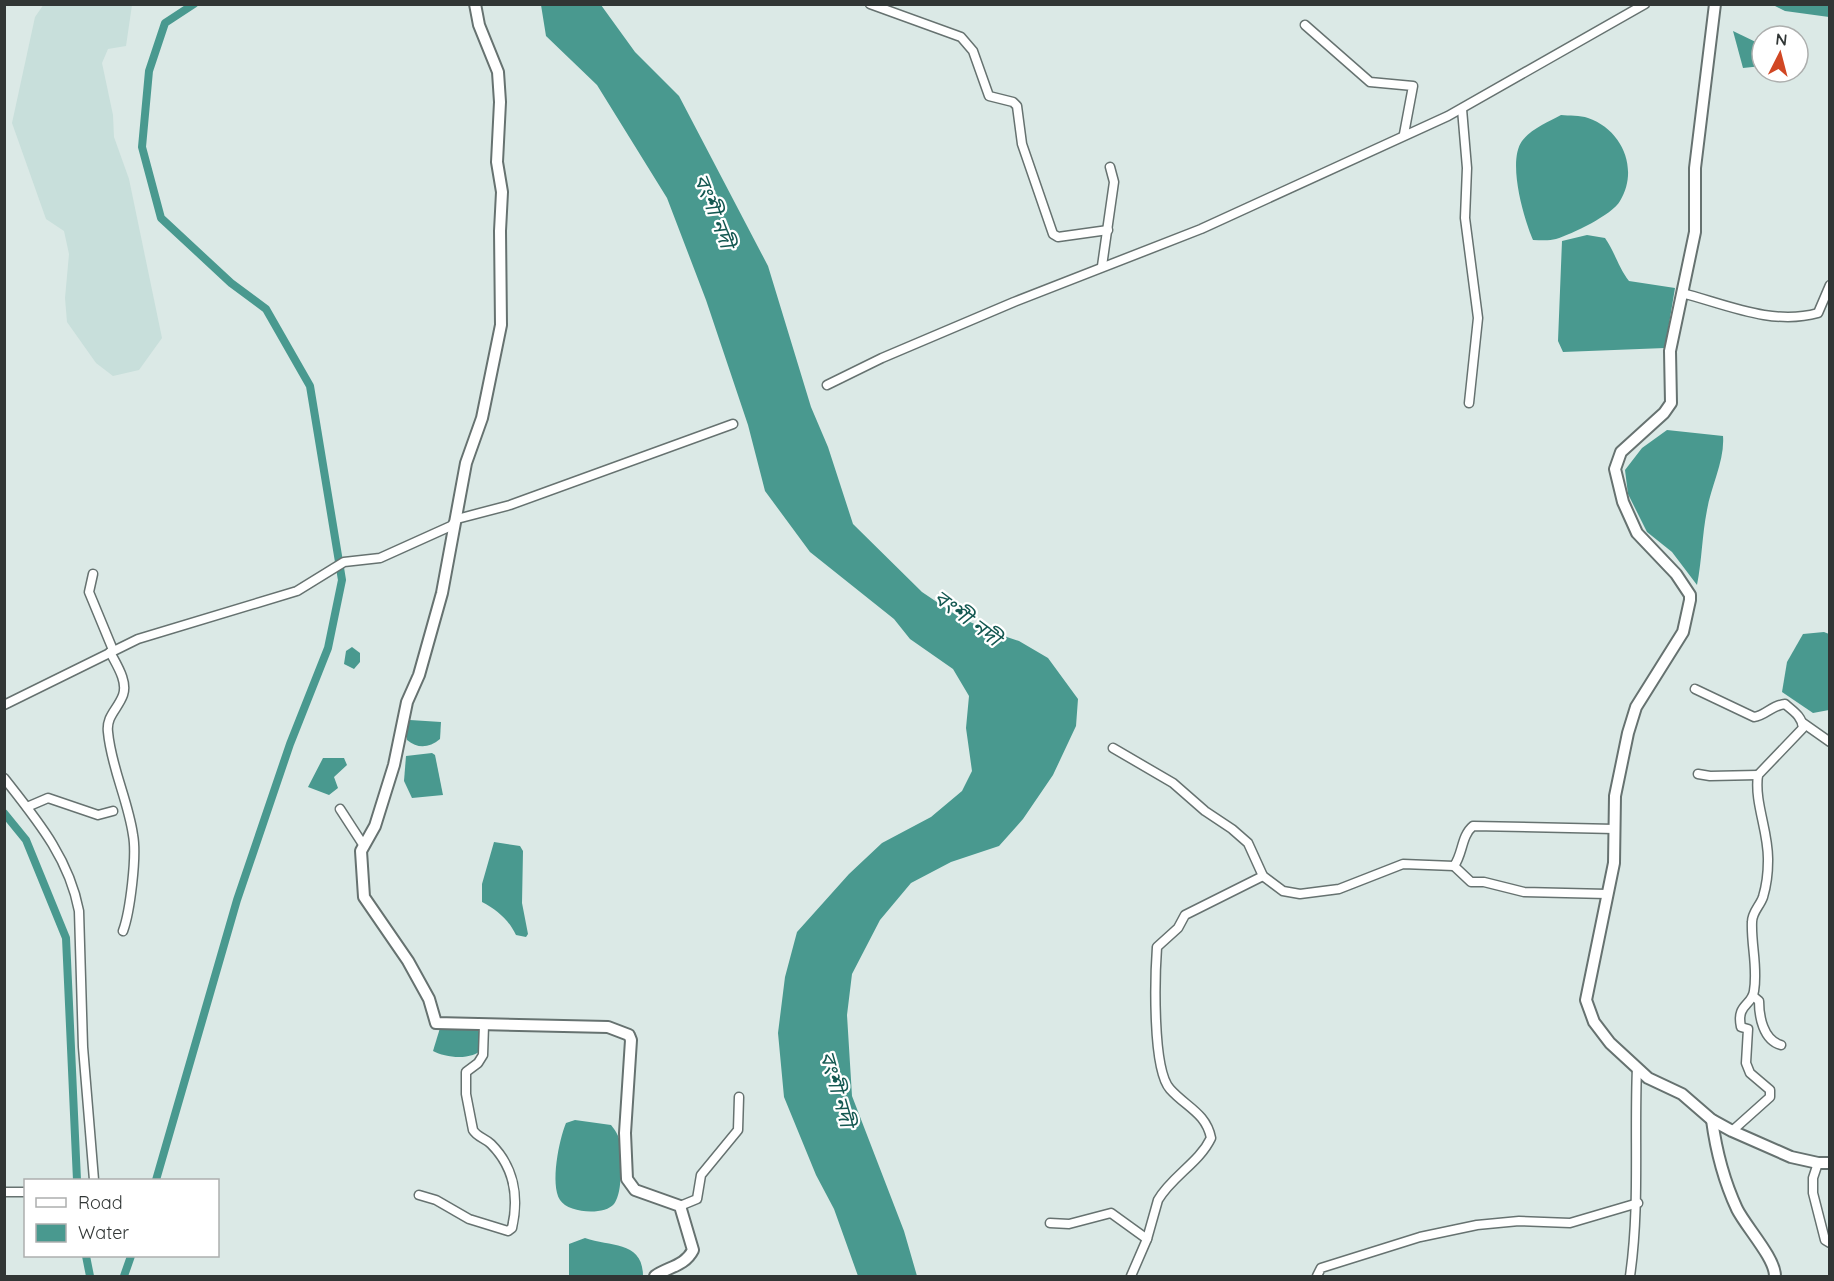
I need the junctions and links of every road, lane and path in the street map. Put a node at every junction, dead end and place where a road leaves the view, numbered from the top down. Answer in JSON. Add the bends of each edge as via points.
{"nodes":[{"id":1,"x":475,"y":4,"type":"edge"},
{"id":2,"x":870,"y":4,"type":"edge"},
{"id":3,"x":1645,"y":4,"type":"edge"},
{"id":4,"x":1715,"y":4,"type":"edge"},
{"id":5,"x":1305,"y":25,"type":"dead end"},
{"id":6,"x":1461,"y":109,"type":"junction"},
{"id":7,"x":1404,"y":134,"type":"junction"},
{"id":8,"x":1110,"y":167,"type":"dead end"},
{"id":9,"x":1108,"y":230,"type":"junction"},
{"id":10,"x":1102,"y":266,"type":"junction"},
{"id":11,"x":1830,"y":285,"type":"edge"},
{"id":12,"x":1682,"y":293,"type":"junction"},
{"id":13,"x":827,"y":385,"type":"dead end"},
{"id":14,"x":1469,"y":403,"type":"dead end"},
{"id":15,"x":733,"y":424,"type":"dead end"},
{"id":16,"x":457,"y":519,"type":"junction"},
{"id":17,"x":93,"y":574,"type":"dead end"},
{"id":18,"x":112,"y":651,"type":"junction"},
{"id":19,"x":1695,"y":688,"type":"dead end"},
{"id":20,"x":4,"y":705,"type":"edge"},
{"id":21,"x":1803,"y":723,"type":"junction"},
{"id":22,"x":1830,"y":742,"type":"edge"},
{"id":23,"x":1113,"y":748,"type":"dead end"},
{"id":24,"x":1698,"y":774,"type":"dead end"},
{"id":25,"x":1758,"y":775,"type":"junction"},
{"id":26,"x":4,"y":778,"type":"edge"},
{"id":27,"x":27,"y":807,"type":"junction"},
{"id":28,"x":340,"y":809,"type":"dead end"},
{"id":29,"x":113,"y":811,"type":"dead end"},
{"id":30,"x":1615,"y":829,"type":"junction"},
{"id":31,"x":364,"y":846,"type":"junction"},
{"id":32,"x":1454,"y":866,"type":"junction"},
{"id":33,"x":1263,"y":876,"type":"junction"},
{"id":34,"x":1607,"y":894,"type":"junction"},
{"id":35,"x":123,"y":931,"type":"dead end"},
{"id":36,"x":1753,"y":996,"type":"junction"},
{"id":37,"x":484,"y":1025,"type":"junction"},
{"id":38,"x":1781,"y":1045,"type":"dead end"},
{"id":39,"x":1637,"y":1068,"type":"junction"},
{"id":40,"x":738,"y":1097,"type":"dead end"},
{"id":41,"x":1712,"y":1120,"type":"junction"},
{"id":42,"x":1732,"y":1131,"type":"junction"},
{"id":43,"x":1824,"y":1163,"type":"edge"},
{"id":44,"x":94,"y":1179,"type":"edge"},
{"id":45,"x":4,"y":1192,"type":"edge"},
{"id":46,"x":24,"y":1192,"type":"edge"},
{"id":47,"x":419,"y":1195,"type":"dead end"},
{"id":48,"x":1638,"y":1203,"type":"junction"},
{"id":49,"x":680,"y":1206,"type":"junction"},
{"id":50,"x":1050,"y":1223,"type":"dead end"},
{"id":51,"x":1147,"y":1239,"type":"junction"},
{"id":52,"x":1830,"y":1243,"type":"edge"},
{"id":53,"x":655,"y":1276,"type":"edge"},
{"id":54,"x":1131,"y":1276,"type":"edge"},
{"id":55,"x":1317,"y":1276,"type":"edge"},
{"id":56,"x":1630,"y":1276,"type":"edge"},
{"id":57,"x":1775,"y":1276,"type":"edge"}],
"edges":[{"from":1,"to":16,"type":"street","via":[[498,72],[502,301],[490,386],[466,463]]},
{"from":2,"to":9,"type":"street","via":[[961,37],[973,51],[989,96],[1017,106],[1022,144],[1053,234],[1058,237]]},
{"from":3,"to":6,"type":"street"},
{"from":4,"to":12,"type":"street","via":[[1695,168],[1695,232]]},
{"from":5,"to":7,"type":"street","via":[[1370,82],[1413,86]]},
{"from":6,"to":7,"type":"street"},
{"from":6,"to":14,"type":"street","via":[[1467,168],[1465,218],[1478,318]]},
{"from":7,"to":10,"type":"street","via":[[1201,229]]},
{"from":8,"to":9,"type":"street","via":[[1113,182]]},
{"from":9,"to":10,"type":"street"},
{"from":10,"to":13,"type":"street"},
{"from":11,"to":12,"type":"street","via":[[1818,313],[1793,316],[1767,316]]},
{"from":12,"to":30,"type":"street","via":[[1671,351],[1671,403],[1621,452],[1614,469],[1637,533],[1676,574],[1690,600],[1683,632],[1636,707],[1617,775]]},
{"from":15,"to":16,"type":"street","via":[[510,505]]},
{"from":16,"to":18,"type":"street","via":[[451,526],[380,558],[344,562],[297,591],[138,639]]},
{"from":16,"to":31,"type":"street","via":[[442,593],[419,675],[407,702],[394,765],[375,826]]},
{"from":17,"to":18,"type":"street","via":[[89,592]]},
{"from":18,"to":20,"type":"street"},
{"from":18,"to":35,"type":"street","via":[[123,678],[123,694],[111,712],[107,729],[134,837],[128,918]]},
{"from":19,"to":21,"type":"street","via":[[1754,717],[1785,704]]},
{"from":21,"to":22,"type":"street"},
{"from":21,"to":25,"type":"street","via":[[1803,728]]},
{"from":23,"to":33,"type":"street","via":[[1173,783],[1204,811],[1232,829],[1248,843]]},
{"from":24,"to":25,"type":"street"},
{"from":25,"to":36,"type":"street","via":[[1768,862],[1763,899],[1752,921],[1756,956]]},
{"from":26,"to":27,"type":"street"},
{"from":27,"to":29,"type":"street","via":[[48,798],[98,815]]},
{"from":27,"to":44,"type":"street","via":[[58,850],[79,911],[83,1047]]},
{"from":28,"to":31,"type":"street"},
{"from":30,"to":32,"type":"street","via":[[1473,826]]},
{"from":30,"to":34,"type":"street","via":[[1614,864]]},
{"from":31,"to":37,"type":"street","via":[[364,897],[408,961],[429,999],[436,1023]]},
{"from":32,"to":33,"type":"street","via":[[1403,864],[1339,889],[1300,894],[1283,891]]},
{"from":32,"to":34,"type":"street","via":[[1471,882],[1519,892]]},
{"from":33,"to":51,"type":"street","via":[[1185,915],[1178,928],[1156,947],[1156,1019],[1162,1070],[1169,1088],[1209,1126],[1211,1138],[1200,1155],[1163,1191]]},
{"from":34,"to":39,"type":"street","via":[[1586,1000],[1594,1022]]},
{"from":36,"to":38,"type":"street","via":[[1759,1001],[1758,1015],[1767,1035]]},
{"from":36,"to":42,"type":"street","via":[[1740,1013],[1741,1027],[1748,1029],[1746,1063],[1750,1073],[1770,1090],[1770,1097]]},
{"from":37,"to":47,"type":"street","via":[[484,1049],[478,1063],[466,1072],[466,1094],[473,1130],[492,1145],[510,1171],[515,1194],[512,1228],[469,1219]]},
{"from":37,"to":49,"type":"street","via":[[608,1028],[629,1035],[627,1179],[635,1190]]},
{"from":39,"to":41,"type":"street","via":[[1648,1078],[1682,1094]]},
{"from":39,"to":48,"type":"street"},
{"from":40,"to":49,"type":"street","via":[[738,1130],[701,1175],[697,1199]]},
{"from":41,"to":42,"type":"street"},
{"from":41,"to":57,"type":"street","via":[[1731,1197],[1772,1264]]},
{"from":42,"to":43,"type":"street","via":[[1791,1157]]},
{"from":43,"to":52,"type":"street","via":[[1813,1178],[1813,1194],[1825,1240]]},
{"from":45,"to":46,"type":"street"},
{"from":48,"to":55,"type":"street","via":[[1570,1222],[1477,1225],[1420,1237],[1321,1268]]},
{"from":48,"to":56,"type":"street"},
{"from":49,"to":53,"type":"street","via":[[693,1250],[679,1265]]},
{"from":50,"to":51,"type":"street","via":[[1069,1224],[1111,1213]]},
{"from":51,"to":54,"type":"street"}]}
